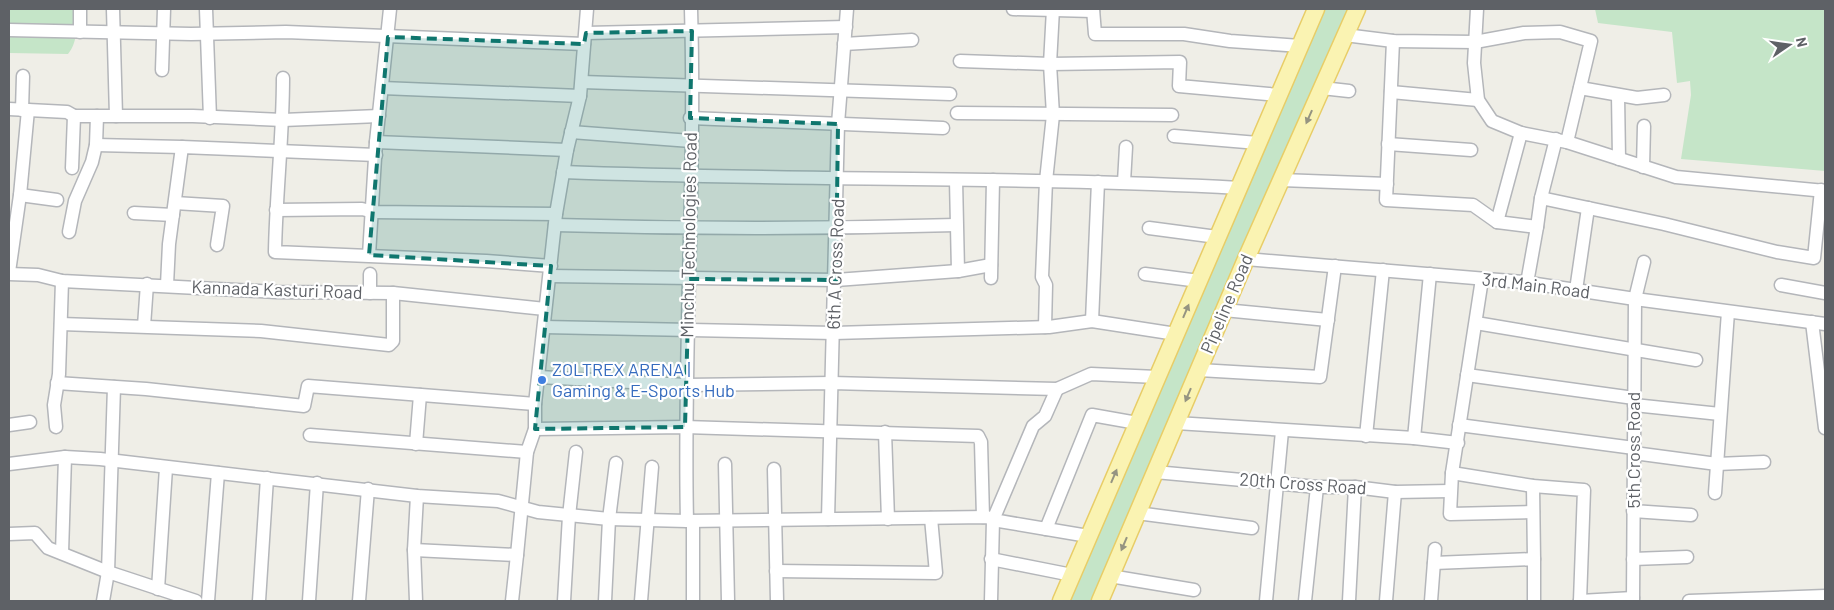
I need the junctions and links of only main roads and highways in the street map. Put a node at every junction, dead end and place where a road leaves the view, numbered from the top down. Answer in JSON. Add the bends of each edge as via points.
{"nodes":[{"id":1,"x":1316,"y":9,"type":"edge"},
{"id":2,"x":1357,"y":9,"type":"edge"},
{"id":3,"x":1061,"y":601,"type":"edge"},
{"id":4,"x":1100,"y":601,"type":"edge"}],
"edges":[{"from":3,"to":1,"type":"main road","name":"Pipeline Road","one_way":true},
{"from":2,"to":4,"type":"main road","name":"Pipeline Road","one_way":true}]}
